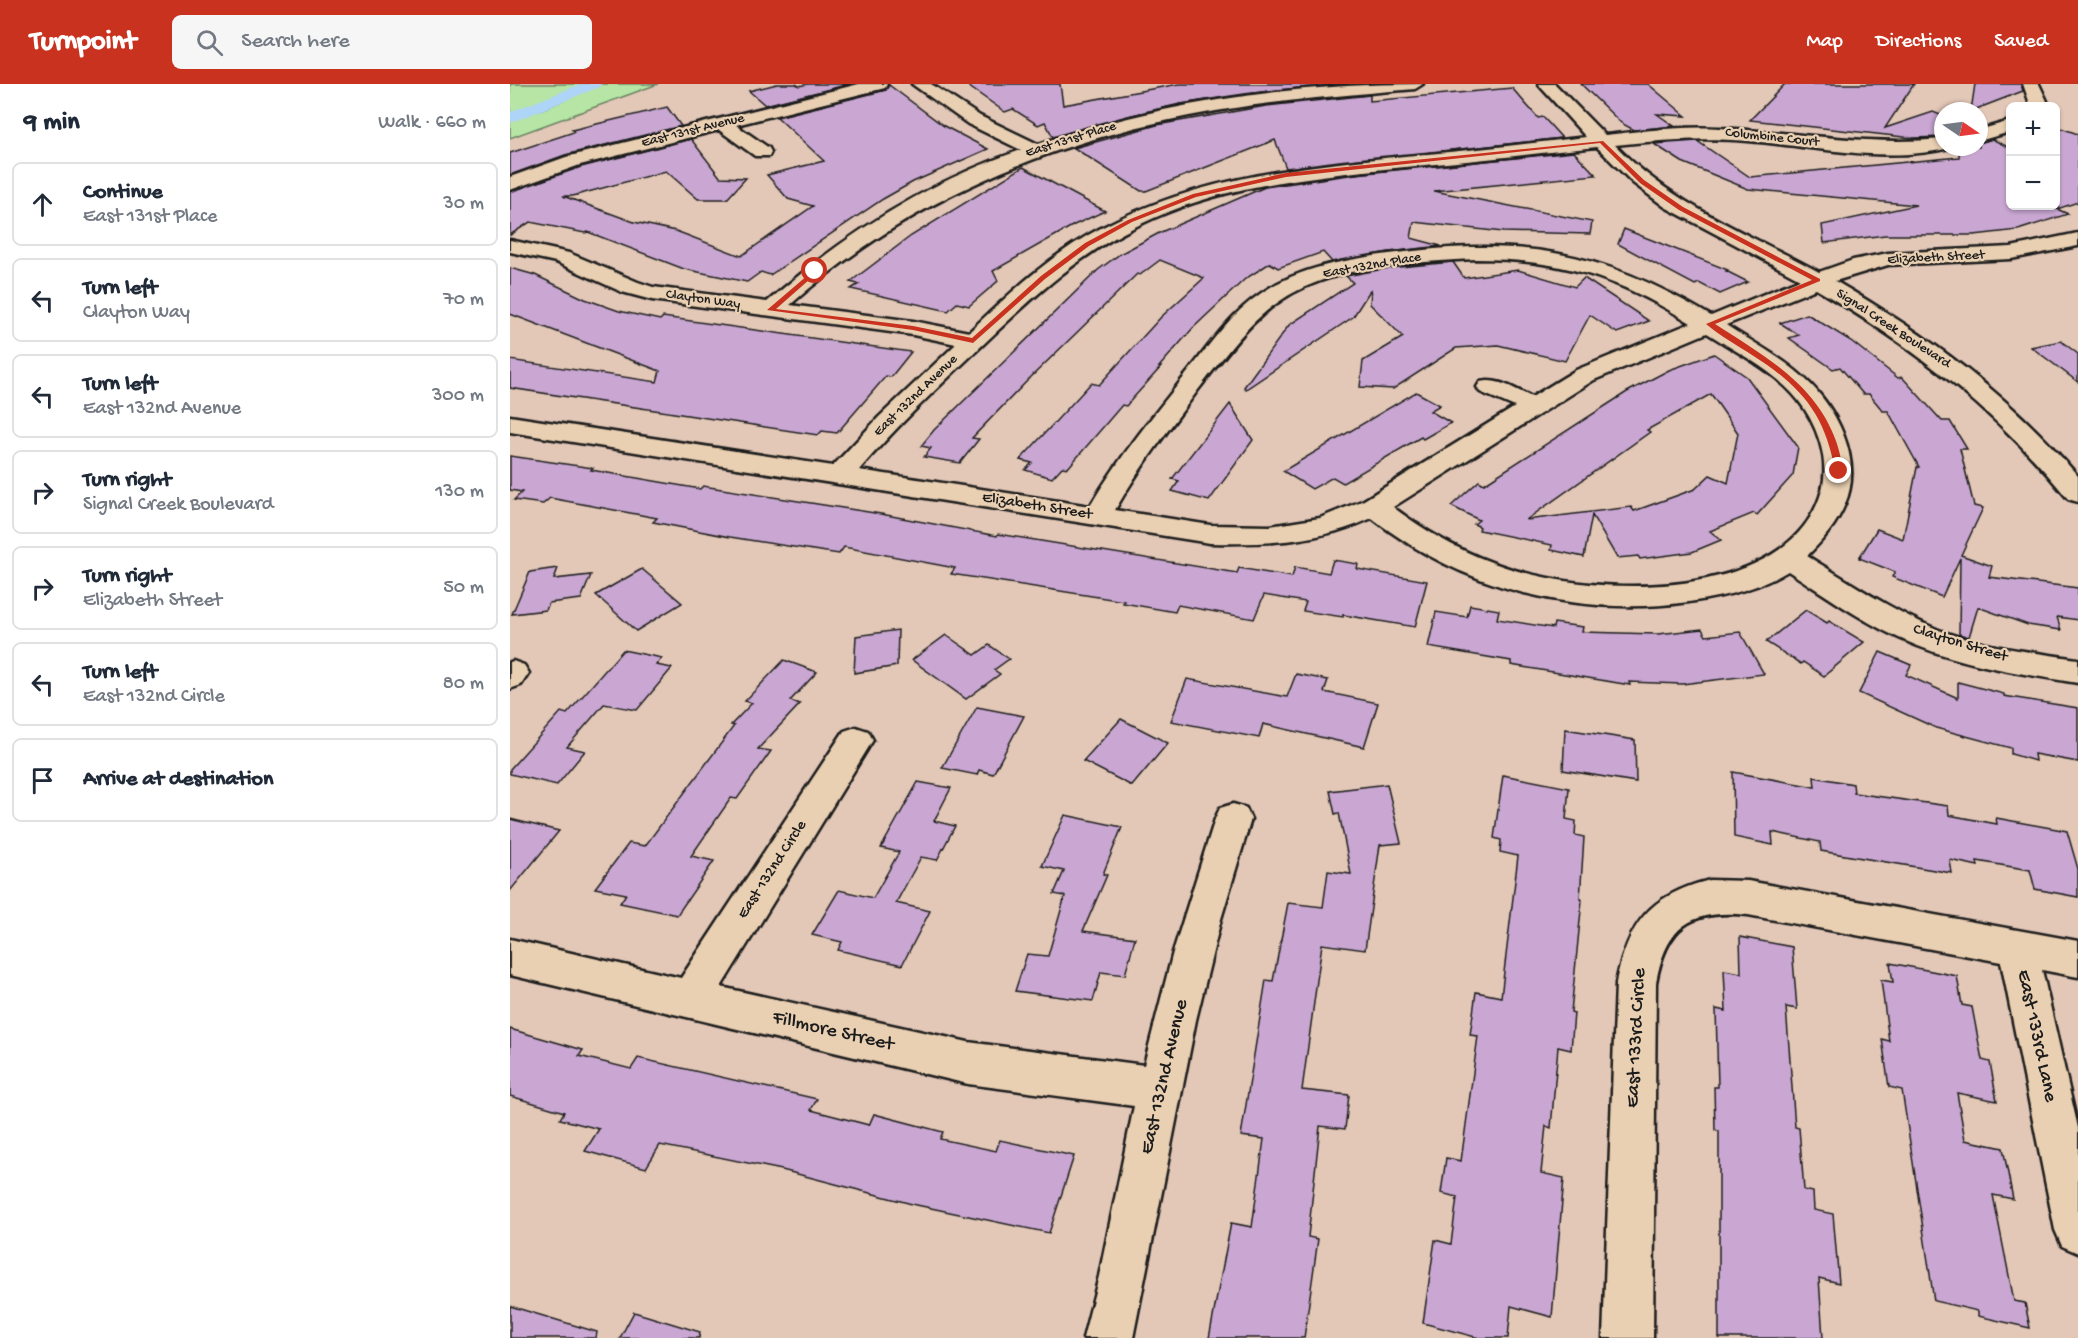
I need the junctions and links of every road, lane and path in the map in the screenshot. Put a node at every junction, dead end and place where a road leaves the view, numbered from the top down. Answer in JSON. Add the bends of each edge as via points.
{"nodes":[{"id":1,"x":879,"y":84,"type":"edge"},
{"id":2,"x":920,"y":84,"type":"edge"},
{"id":3,"x":1415,"y":84,"type":"edge"},
{"id":4,"x":1546,"y":84,"type":"edge"},
{"id":5,"x":2031,"y":84,"type":"edge"},
{"id":6,"x":2038,"y":102,"type":"edge"},
{"id":7,"x":722,"y":124,"type":"junction"},
{"id":8,"x":2006,"y":127,"type":"edge"},
{"id":9,"x":1988,"y":133,"type":"edge"},
{"id":10,"x":1601,"y":142,"type":"junction"},
{"id":11,"x":1934,"y":144,"type":"edge"},
{"id":12,"x":1035,"y":150,"type":"junction"},
{"id":13,"x":762,"y":152,"type":"dead end"},
{"id":14,"x":510,"y":184,"type":"edge"},
{"id":15,"x":510,"y":246,"type":"edge"},
{"id":16,"x":2074,"y":250,"type":"edge"},
{"id":17,"x":1818,"y":280,"type":"junction"},
{"id":18,"x":771,"y":310,"type":"junction"},
{"id":19,"x":1709,"y":324,"type":"junction"},
{"id":20,"x":973,"y":340,"type":"junction"},
{"id":21,"x":1489,"y":387,"type":"dead end"},
{"id":22,"x":1535,"y":407,"type":"junction"},
{"id":23,"x":510,"y":424,"type":"edge"},
{"id":24,"x":840,"y":475,"type":"junction"},
{"id":25,"x":2078,"y":493,"type":"edge"},
{"id":26,"x":1374,"y":506,"type":"junction"},
{"id":27,"x":1097,"y":517,"type":"junction"},
{"id":28,"x":1788,"y":557,"type":"junction"},
{"id":29,"x":2078,"y":671,"type":"edge"},
{"id":30,"x":856,"y":740,"type":"dead end"},
{"id":31,"x":1233,"y":819,"type":"dead end"},
{"id":32,"x":2017,"y":947,"type":"junction"},
{"id":33,"x":510,"y":957,"type":"edge"},
{"id":34,"x":2078,"y":959,"type":"edge"},
{"id":35,"x":690,"y":1000,"type":"junction"},
{"id":36,"x":1160,"y":1088,"type":"junction"},
{"id":37,"x":2078,"y":1230,"type":"edge"},
{"id":38,"x":1108,"y":1338,"type":"edge"},
{"id":39,"x":1628,"y":1338,"type":"edge"}],
"edges":[{"from":1,"to":7,"type":"street","name":"East 131st Avenue"},
{"from":2,"to":12,"type":"street","via":[[974,120]]},
{"from":3,"to":12,"type":"street","name":"East 131st Place","via":[[1191,110],[1119,125]]},
{"from":4,"to":10,"type":"street","name":"Signal Creek Boulevard"},
{"from":5,"to":6,"type":"street"},
{"from":7,"to":13,"type":"street"},
{"from":7,"to":14,"type":"street","name":"East 131st Avenue","via":[[573,161]]},
{"from":8,"to":9,"type":"street"},
{"from":10,"to":11,"type":"street","name":"Columbine Court","via":[[1701,133],[1760,141],[1878,147]]},
{"from":10,"to":17,"type":"street","name":"Signal Creek Boulevard","via":[[1671,202]]},
{"from":10,"to":20,"type":"street","name":"East 132nd Avenue","via":[[1286,175],[1195,195],[1140,216],[1087,244],[1043,277]]},
{"from":12,"to":18,"type":"street","name":"East 131st Place","via":[[950,186],[882,225],[815,271]]},
{"from":15,"to":18,"type":"street","name":"Clayton Way","via":[[562,257],[652,293]]},
{"from":16,"to":17,"type":"street","name":"Elizabeth Street","via":[[2046,248],[2000,255],[1891,258]]},
{"from":17,"to":19,"type":"street","name":"Elizabeth Street"},
{"from":17,"to":25,"type":"street","name":"Signal Creek Boulevard","via":[[1927,349],[1976,387]]},
{"from":18,"to":20,"type":"street","name":"Clayton Way","via":[[913,328]]},
{"from":19,"to":22,"type":"street","name":"Elizabeth Street","via":[[1610,364]]},
{"from":19,"to":27,"type":"street","name":"East 132nd Place","via":[[1604,271],[1520,253],[1464,252],[1360,265],[1315,275],[1268,298],[1241,321],[1134,456]]},
{"from":19,"to":28,"type":"street","via":[[1797,384],[1820,412],[1834,446],[1839,471],[1833,504],[1818,527]]},
{"from":20,"to":24,"type":"street","name":"East 132nd Avenue","via":[[901,408]]},
{"from":21,"to":22,"type":"street"},
{"from":22,"to":26,"type":"street","name":"Elizabeth Street"},
{"from":23,"to":24,"type":"street","name":"Elizabeth Street"},
{"from":24,"to":27,"type":"street","name":"Elizabeth Street"},
{"from":26,"to":27,"type":"street","name":"Elizabeth Street","via":[[1324,526],[1270,535],[1210,534]]},
{"from":26,"to":28,"type":"street","via":[[1421,542],[1484,572],[1526,584],[1605,596],[1692,592],[1750,577]]},
{"from":28,"to":29,"type":"street","name":"Clayton Street","via":[[1870,609],[1935,640],[2013,660]]},
{"from":30,"to":35,"type":"street","name":"East 132nd Circle"},
{"from":31,"to":36,"type":"street","name":"East 132nd Avenue","via":[[1213,880]]},
{"from":32,"to":34,"type":"street","name":"East 133rd Circle"},
{"from":32,"to":37,"type":"street","name":"East 133rd Lane"},
{"from":32,"to":39,"type":"street","name":"East 133rd Circle","via":[[1748,898],[1698,899],[1670,914],[1652,933],[1639,961],[1636,983]]},
{"from":33,"to":35,"type":"street","name":"Fillmore Street"},
{"from":35,"to":36,"type":"street","name":"Fillmore Street","via":[[968,1063]]},
{"from":36,"to":38,"type":"street","name":"East 132nd Avenue"}]}
